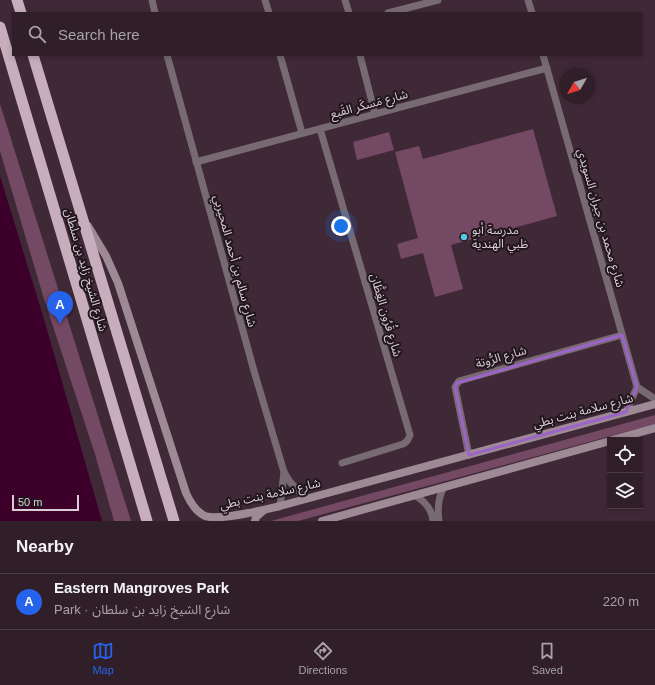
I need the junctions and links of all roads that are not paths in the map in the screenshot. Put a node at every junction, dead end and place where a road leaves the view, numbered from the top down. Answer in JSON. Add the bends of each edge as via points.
{"nodes":[{"id":1,"x":17,"y":0,"type":"edge"},
{"id":2,"x":152,"y":0,"type":"edge"},
{"id":3,"x":265,"y":0,"type":"edge"},
{"id":4,"x":345,"y":0,"type":"edge"},
{"id":5,"x":438,"y":0,"type":"edge"},
{"id":6,"x":528,"y":0,"type":"edge"},
{"id":7,"x":21,"y":12,"type":"edge"},
{"id":8,"x":155,"y":12,"type":"edge"},
{"id":9,"x":269,"y":12,"type":"edge"},
{"id":10,"x":348,"y":12,"type":"edge"},
{"id":11,"x":392,"y":12,"type":"edge"},
{"id":12,"x":532,"y":12,"type":"edge"},
{"id":13,"x":0,"y":27,"type":"edge"},
{"id":14,"x":34,"y":56,"type":"edge"},
{"id":15,"x":167,"y":56,"type":"edge"},
{"id":16,"x":280,"y":56,"type":"edge"},
{"id":17,"x":360,"y":56,"type":"edge"},
{"id":18,"x":543,"y":56,"type":"edge"},
{"id":19,"x":547,"y":68,"type":"junction"},
{"id":20,"x":375,"y":114,"type":"junction"},
{"id":21,"x":320,"y":129,"type":"junction"},
{"id":22,"x":302,"y":134,"type":"junction"},
{"id":23,"x":196,"y":162,"type":"junction"},
{"id":24,"x":82,"y":218,"type":"junction"},
{"id":25,"x":622,"y":335,"type":"junction"},
{"id":26,"x":637,"y":387,"type":"junction"},
{"id":27,"x":655,"y":399,"type":"edge"},
{"id":28,"x":655,"y":404,"type":"edge"},
{"id":29,"x":626,"y":412,"type":"junction"},
{"id":30,"x":654,"y":429,"type":"edge"},
{"id":31,"x":623,"y":437,"type":"edge"},
{"id":32,"x":607,"y":441,"type":"edge"},
{"id":33,"x":469,"y":455,"type":"junction"},
{"id":34,"x":342,"y":463,"type":"dead end"},
{"id":35,"x":284,"y":472,"type":"junction"},
{"id":36,"x":444,"y":487,"type":"junction"},
{"id":37,"x":414,"y":495,"type":"junction"},
{"id":38,"x":306,"y":499,"type":"junction"},
{"id":39,"x":280,"y":506,"type":"junction"},
{"id":40,"x":264,"y":510,"type":"junction"},
{"id":41,"x":146,"y":521,"type":"edge"},
{"id":42,"x":174,"y":521,"type":"edge"},
{"id":43,"x":255,"y":521,"type":"edge"},
{"id":44,"x":322,"y":521,"type":"edge"},
{"id":45,"x":433,"y":521,"type":"edge"},
{"id":46,"x":439,"y":521,"type":"edge"}],
"edges":[{"from":1,"to":7,"type":"highway"},
{"from":2,"to":8,"type":"street"},
{"from":3,"to":9,"type":"street"},
{"from":4,"to":10,"type":"street"},
{"from":5,"to":11,"type":"street"},
{"from":6,"to":12,"type":"street"},
{"from":13,"to":41,"type":"highway","name":"شارع الشيخ زايد بن سلطان"},
{"from":14,"to":24,"type":"highway","name":"شارع الشيخ زايد بن سلطان"},
{"from":15,"to":23,"type":"street","name":"شارع سالم بن أحمد المحيربي"},
{"from":16,"to":22,"type":"street"},
{"from":17,"to":20,"type":"street"},
{"from":18,"to":19,"type":"street","name":"شارع محمد بن جبران السويدي"},
{"from":19,"to":20,"type":"street","name":"شارع مَسكَر القَبع"},
{"from":19,"to":25,"type":"street","name":"شارع محمد بن جبران السويدي"},
{"from":20,"to":21,"type":"street","name":"شارع مَسكَر القَبع"},
{"from":21,"to":22,"type":"street","name":"شارع مَسكَر القَبع"},
{"from":21,"to":34,"type":"street","name":"شارع قُرُون الغِظَّان","via":[[410,435],[406,443]]},
{"from":22,"to":23,"type":"street","name":"شارع مَسكَر القَبع"},
{"from":23,"to":35,"type":"street","name":"شارع سالم بن أحمد المحيربي"},
{"from":24,"to":40,"type":"main road","name":"شارع سلامة بنت بطي","via":[[106,256],[118,283],[191,504],[212,519]]},
{"from":24,"to":42,"type":"highway","name":"شارع الشيخ زايد بن سلطان"},
{"from":25,"to":26,"type":"street","name":"شارع محمد بن جبران السويدي"},
{"from":25,"to":33,"type":"street","name":"شارع الرُّوتة","via":[[459,381],[455,387]]},
{"from":26,"to":27,"type":"street"},
{"from":26,"to":29,"type":"street"},
{"from":28,"to":29,"type":"main road","name":"شارع سلامة بنت بطي"},
{"from":29,"to":33,"type":"main road","name":"شارع سلامة بنت بطي"},
{"from":30,"to":31,"type":"main road"},
{"from":32,"to":36,"type":"main road"},
{"from":33,"to":38,"type":"main road","name":"شارع سلامة بنت بطي"},
{"from":35,"to":38,"type":"street","name":"شارع سالم بن أحمد المحيربي"},
{"from":35,"to":39,"type":"street","name":"شارع سالم بن أحمد المحيربي"},
{"from":36,"to":37,"type":"main road"},
{"from":36,"to":46,"type":"street","via":[[438,504]]},
{"from":37,"to":44,"type":"main road"},
{"from":37,"to":45,"type":"street","via":[[426,504]]},
{"from":38,"to":39,"type":"main road","name":"شارع سلامة بنت بطي"},
{"from":39,"to":40,"type":"main road","name":"شارع سلامة بنت بطي"},
{"from":40,"to":43,"type":"main road"}]}
